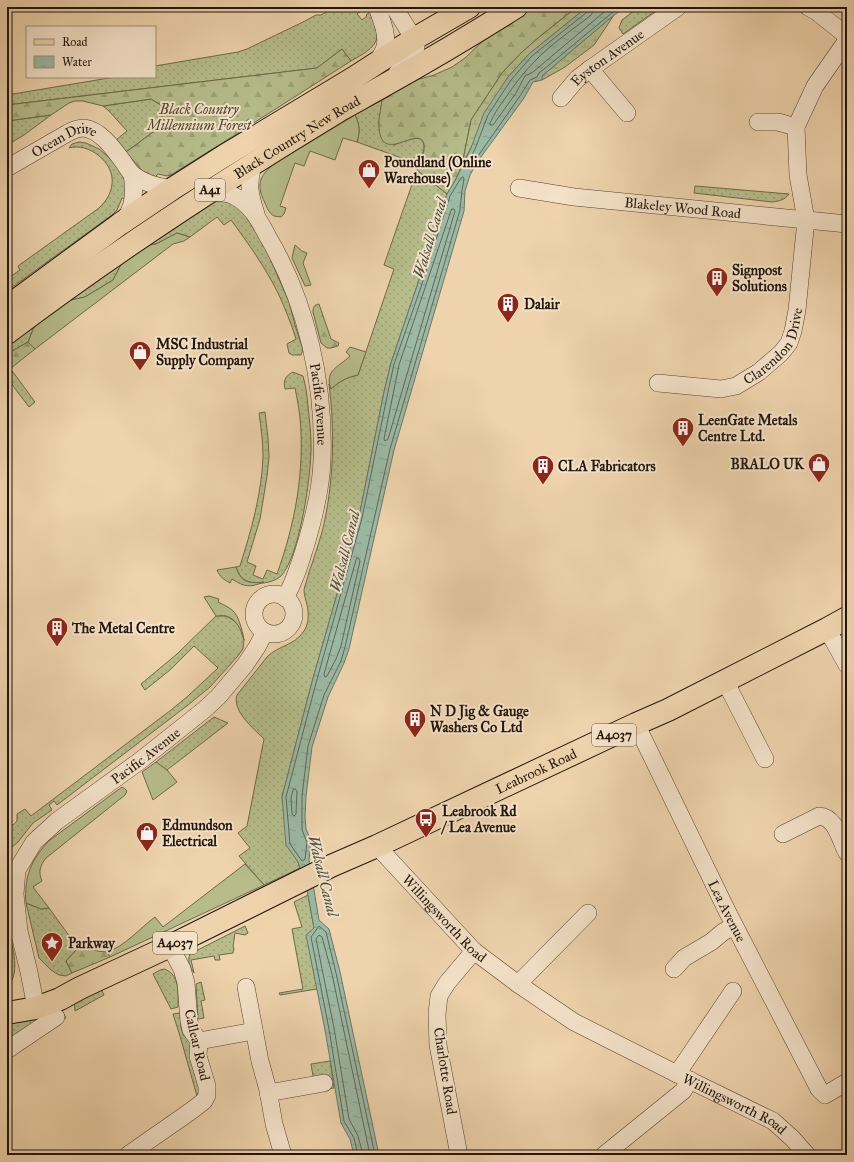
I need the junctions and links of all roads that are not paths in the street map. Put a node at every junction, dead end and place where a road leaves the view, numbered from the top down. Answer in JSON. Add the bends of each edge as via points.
{"nodes":[{"id":1,"x":377,"y":7,"type":"edge"},
{"id":2,"x":469,"y":7,"type":"edge"},
{"id":3,"x":516,"y":7,"type":"edge"},
{"id":4,"x":678,"y":7,"type":"edge"},
{"id":5,"x":808,"y":7,"type":"edge"},
{"id":6,"x":396,"y":11,"type":"edge"},
{"id":7,"x":436,"y":27,"type":"junction"},
{"id":8,"x":847,"y":36,"type":"edge"},
{"id":9,"x":414,"y":39,"type":"junction"},
{"id":10,"x":847,"y":40,"type":"edge"},
{"id":11,"x":376,"y":64,"type":"junction"},
{"id":12,"x":590,"y":69,"type":"junction"},
{"id":13,"x":383,"y":86,"type":"junction"},
{"id":14,"x":561,"y":98,"type":"dead end"},
{"id":15,"x":627,"y":113,"type":"dead end"},
{"id":16,"x":758,"y":122,"type":"dead end"},
{"id":17,"x":796,"y":127,"type":"junction"},
{"id":18,"x":253,"y":164,"type":"junction"},
{"id":19,"x":7,"y":168,"type":"edge"},
{"id":20,"x":132,"y":174,"type":"junction"},
{"id":21,"x":519,"y":188,"type":"dead end"},
{"id":22,"x":172,"y":189,"type":"junction"},
{"id":23,"x":207,"y":193,"type":"junction"},
{"id":24,"x":256,"y":216,"type":"junction"},
{"id":25,"x":806,"y":220,"type":"junction"},
{"id":26,"x":120,"y":224,"type":"junction"},
{"id":27,"x":847,"y":224,"type":"edge"},
{"id":28,"x":7,"y":306,"type":"edge"},
{"id":29,"x":7,"y":333,"type":"edge"},
{"id":30,"x":658,"y":383,"type":"dead end"},
{"id":31,"x":285,"y":598,"type":"junction"},
{"id":32,"x":847,"y":618,"type":"edge"},
{"id":33,"x":827,"y":629,"type":"junction"},
{"id":34,"x":266,"y":632,"type":"junction"},
{"id":35,"x":847,"y":665,"type":"edge"},
{"id":36,"x":725,"y":681,"type":"junction"},
{"id":37,"x":636,"y":724,"type":"junction"},
{"id":38,"x":765,"y":759,"type":"dead end"},
{"id":39,"x":783,"y":834,"type":"dead end"},
{"id":40,"x":378,"y":846,"type":"junction"},
{"id":41,"x":847,"y":853,"type":"edge"},
{"id":42,"x":12,"y":869,"type":"edge"},
{"id":43,"x":588,"y":913,"type":"dead end"},
{"id":44,"x":734,"y":926,"type":"junction"},
{"id":45,"x":170,"y":946,"type":"junction"},
{"id":46,"x":474,"y":951,"type":"junction"},
{"id":47,"x":674,"y":969,"type":"dead end"},
{"id":48,"x":518,"y":984,"type":"junction"},
{"id":49,"x":246,"y":987,"type":"dead end"},
{"id":50,"x":733,"y":991,"type":"dead end"},
{"id":51,"x":7,"y":999,"type":"edge"},
{"id":52,"x":35,"y":1002,"type":"junction"},
{"id":53,"x":7,"y":1013,"type":"edge"},
{"id":54,"x":56,"y":1017,"type":"dead end"},
{"id":55,"x":254,"y":1031,"type":"junction"},
{"id":56,"x":198,"y":1041,"type":"junction"},
{"id":57,"x":7,"y":1050,"type":"edge"},
{"id":58,"x":684,"y":1077,"type":"junction"},
{"id":59,"x":847,"y":1082,"type":"edge"},
{"id":60,"x":324,"y":1083,"type":"dead end"},
{"id":61,"x":268,"y":1093,"type":"junction"},
{"id":62,"x":128,"y":1155,"type":"edge"},
{"id":63,"x":283,"y":1155,"type":"edge"},
{"id":64,"x":459,"y":1155,"type":"edge"},
{"id":65,"x":604,"y":1155,"type":"edge"},
{"id":66,"x":806,"y":1155,"type":"edge"}],
"edges":[{"from":1,"to":11,"type":"street","via":[[386,39]]},
{"from":2,"to":7,"type":"main road","name":"Black Country New Road","number":"A41"},
{"from":3,"to":13,"type":"main road","name":"Black Country New Road","number":"A41"},
{"from":4,"to":12,"type":"street","name":"Eyston Avenue"},
{"from":5,"to":8,"type":"street"},
{"from":6,"to":7,"type":"street","via":[[410,21]]},
{"from":6,"to":9,"type":"street"},
{"from":7,"to":9,"type":"main road","name":"Black Country New Road","number":"A41"},
{"from":9,"to":11,"type":"main road","name":"Black Country New Road","number":"A41"},
{"from":9,"to":13,"type":"street","via":[[416,47],[412,59]]},
{"from":10,"to":17,"type":"street","via":[[815,86]]},
{"from":11,"to":22,"type":"main road","name":"Black Country New Road","number":"A41"},
{"from":12,"to":14,"type":"street","name":"Eyston Avenue","via":[[577,79]]},
{"from":12,"to":15,"type":"street"},
{"from":13,"to":18,"type":"main road","name":"Black Country New Road","number":"A41"},
{"from":16,"to":17,"type":"street","via":[[778,122]]},
{"from":17,"to":25,"type":"street","name":"Clarendon Drive","via":[[798,175]]},
{"from":18,"to":23,"type":"main road","name":"Black Country New Road","number":"A41"},
{"from":18,"to":24,"type":"street","name":"Pacific Avenue","via":[[249,191]]},
{"from":19,"to":20,"type":"street","name":"Ocean Drive","via":[[66,134],[84,128],[102,137]]},
{"from":20,"to":22,"type":"street","name":"Ocean Drive","via":[[156,186]]},
{"from":20,"to":26,"type":"street","via":[[133,199],[126,219]]},
{"from":21,"to":25,"type":"street","name":"Blakeley Wood Road","via":[[574,197]]},
{"from":22,"to":26,"type":"main road","name":"Black Country New Road","number":"A41"},
{"from":23,"to":24,"type":"street","name":"Pacific Avenue","via":[[221,192],[235,197]]},
{"from":23,"to":29,"type":"main road","name":"Black Country New Road","number":"A41","via":[[144,234]]},
{"from":24,"to":31,"type":"street","name":"Pacific Avenue","via":[[276,251],[298,299],[314,361],[321,421],[322,461],[319,493],[297,576]]},
{"from":25,"to":27,"type":"street","name":"Blakeley Wood Road"},
{"from":25,"to":30,"type":"street","name":"Clarendon Drive","via":[[797,310],[789,343],[781,353],[759,372],[736,386],[721,389]]},
{"from":26,"to":28,"type":"main road","name":"Black Country New Road","number":"A41"},
{"from":31,"to":34,"type":"street","via":[[294,610],[292,622],[279,634]]},
{"from":31,"to":34,"type":"street","via":[[272,594],[257,604],[254,610],[256,623]]},
{"from":32,"to":33,"type":"main road","name":"Leabrook Road","number":"A4037"},
{"from":33,"to":35,"type":"street"},
{"from":33,"to":36,"type":"main road","name":"Leabrook Road","number":"A4037"},
{"from":34,"to":42,"type":"street","name":"Pacific Avenue","via":[[245,666],[218,697],[141,760],[57,821],[34,842]]},
{"from":36,"to":37,"type":"main road","name":"Leabrook Road","number":"A4037"},
{"from":36,"to":38,"type":"street"},
{"from":37,"to":40,"type":"main road","name":"Leabrook Road","number":"A4037"},
{"from":37,"to":44,"type":"street","name":"Lea Avenue"},
{"from":39,"to":41,"type":"street","via":[[819,816],[824,817],[832,822]]},
{"from":40,"to":45,"type":"main road","name":"Leabrook Road","number":"A4037","via":[[331,866]]},
{"from":40,"to":46,"type":"street","name":"Willingsworth Road"},
{"from":42,"to":52,"type":"street","name":"Pacific Avenue","via":[[19,931]]},
{"from":43,"to":48,"type":"street"},
{"from":44,"to":47,"type":"street","via":[[684,958]]},
{"from":44,"to":59,"type":"street","name":"Lea Avenue","via":[[819,1089],[825,1094]]},
{"from":45,"to":52,"type":"main road","number":"A4037","via":[[80,988]]},
{"from":45,"to":56,"type":"street","name":"Callear Road","via":[[182,969],[186,983],[189,1021]]},
{"from":46,"to":48,"type":"street","name":"Willingsworth Road"},
{"from":46,"to":64,"type":"street","name":"Charlotte Road","via":[[439,996],[437,1014],[438,1045]]},
{"from":48,"to":58,"type":"street","name":"Willingsworth Road","via":[[574,1022]]},
{"from":49,"to":55,"type":"street"},
{"from":50,"to":58,"type":"street","name":"Willingsworth Road"},
{"from":51,"to":52,"type":"main road","number":"A4037"},
{"from":52,"to":53,"type":"main road","number":"A4037"},
{"from":54,"to":57,"type":"street"},
{"from":55,"to":56,"type":"street"},
{"from":55,"to":61,"type":"street"},
{"from":56,"to":62,"type":"street","name":"Callear Road","via":[[198,1056],[207,1086],[204,1101]]},
{"from":58,"to":65,"type":"street","via":[[683,1091]]},
{"from":58,"to":66,"type":"street","name":"Willingsworth Road","via":[[773,1121]]},
{"from":60,"to":61,"type":"street"},
{"from":61,"to":63,"type":"street"}]}
